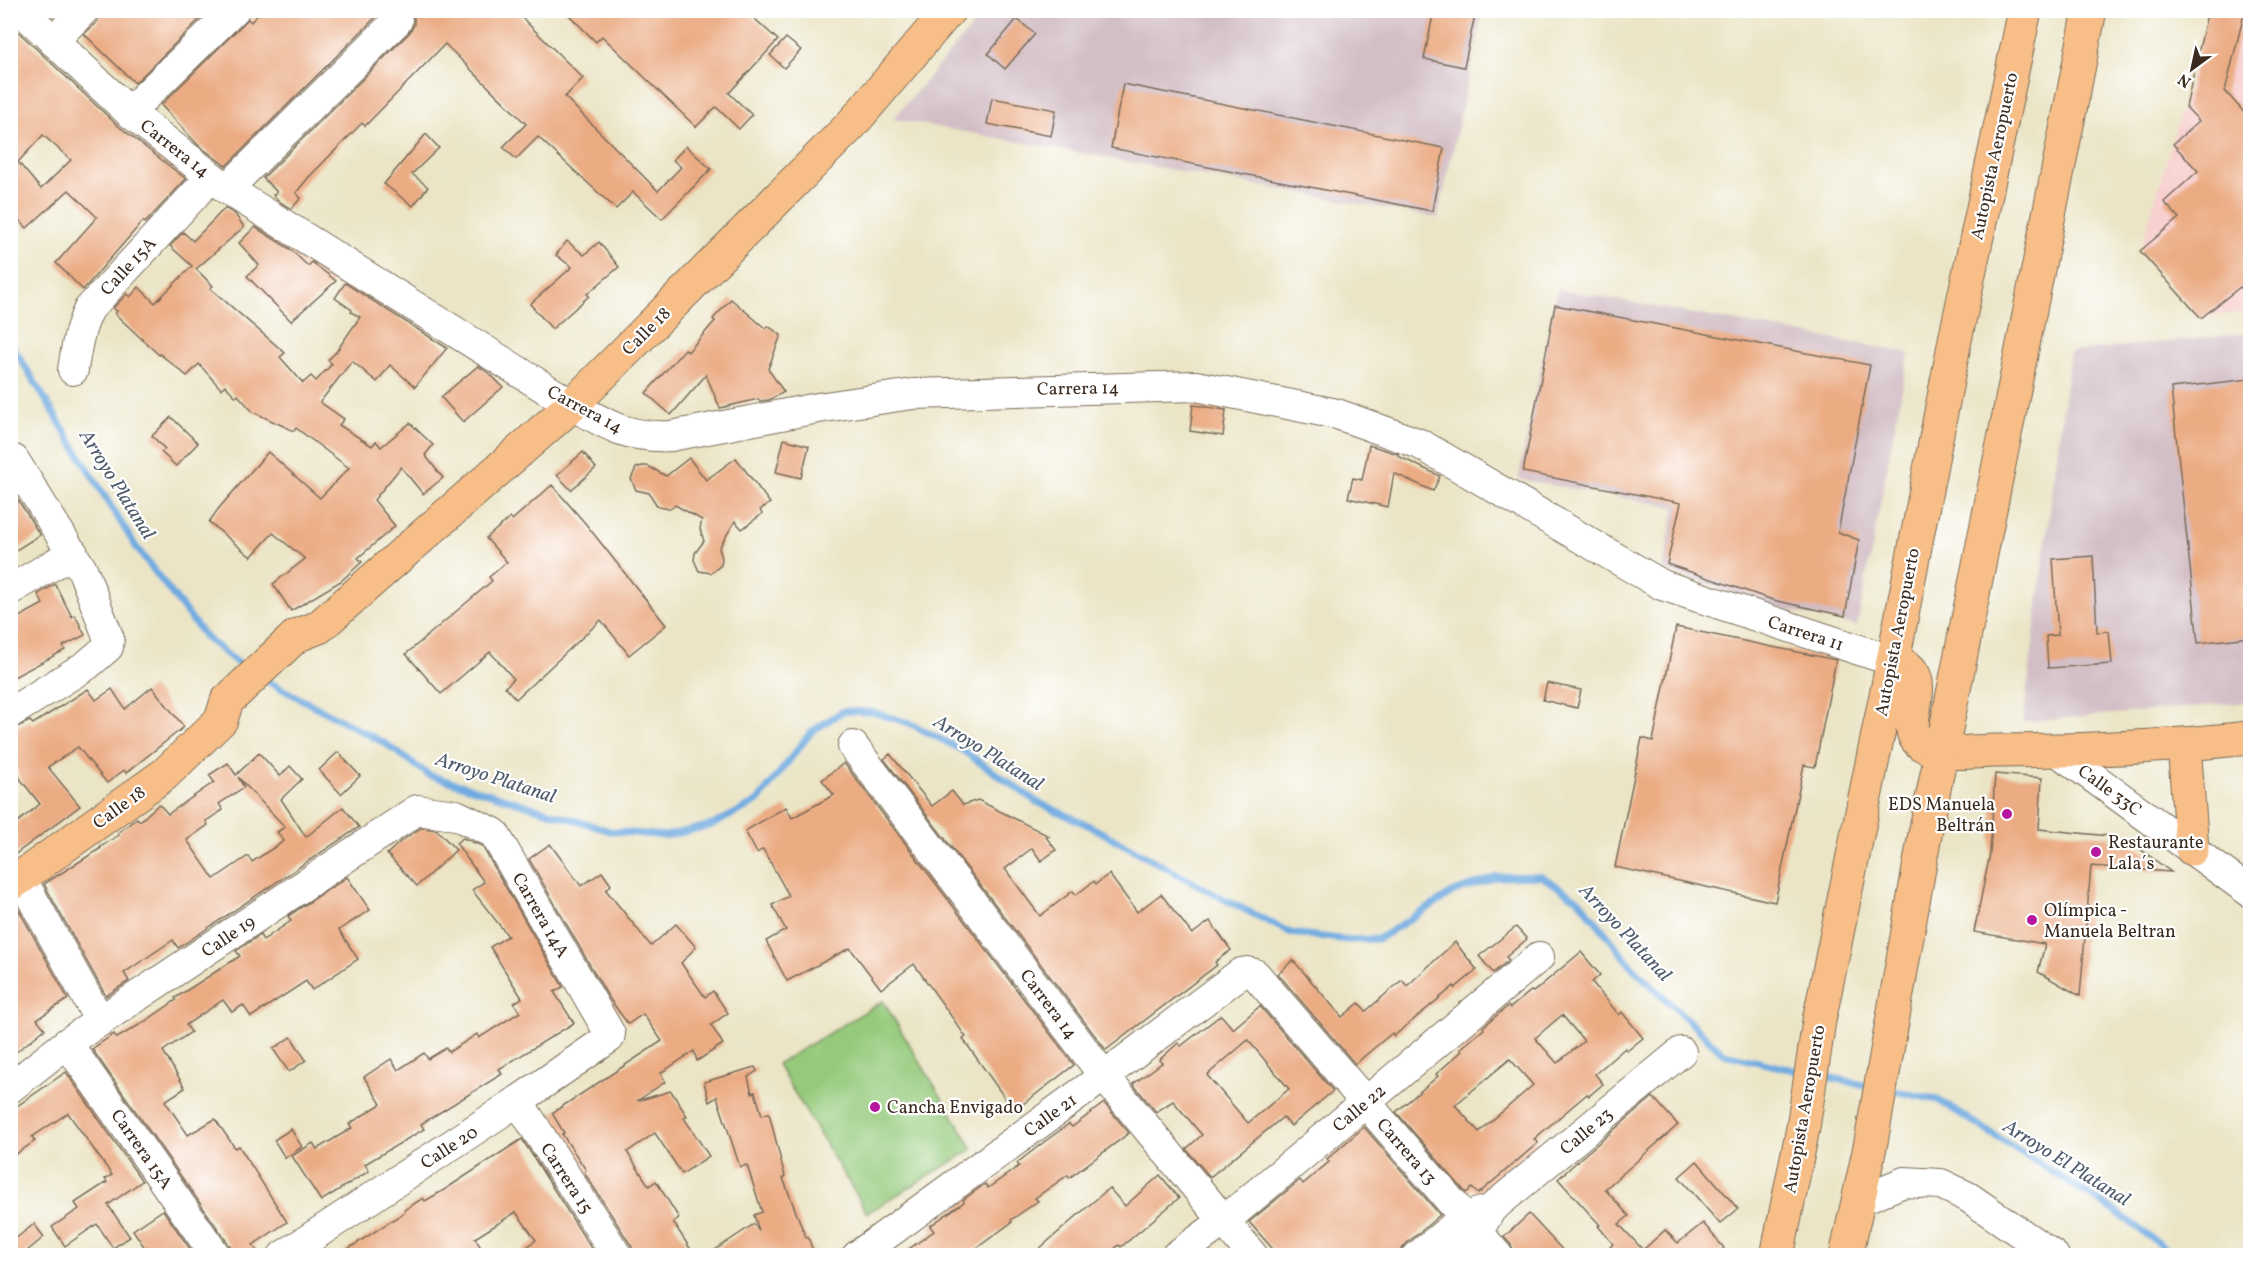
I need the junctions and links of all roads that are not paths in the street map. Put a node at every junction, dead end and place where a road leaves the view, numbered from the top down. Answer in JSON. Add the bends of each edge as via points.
{"nodes":[{"id":1,"x":21,"y":10,"type":"edge"},
{"id":2,"x":84,"y":10,"type":"edge"},
{"id":3,"x":234,"y":10,"type":"edge"},
{"id":4,"x":949,"y":10,"type":"edge"},
{"id":5,"x":2025,"y":10,"type":"edge"},
{"id":6,"x":2090,"y":10,"type":"edge"},
{"id":7,"x":397,"y":21,"type":"dead end"},
{"id":8,"x":53,"y":42,"type":"junction"},
{"id":9,"x":129,"y":112,"type":"junction"},
{"id":10,"x":219,"y":183,"type":"junction"},
{"id":11,"x":73,"y":370,"type":"dead end"},
{"id":12,"x":572,"y":405,"type":"junction"},
{"id":13,"x":1337,"y":414,"type":"joint"},
{"id":14,"x":12,"y":461,"type":"edge"},
{"id":15,"x":73,"y":553,"type":"junction"},
{"id":16,"x":10,"y":590,"type":"edge"},
{"id":17,"x":1893,"y":661,"type":"junction"},
{"id":18,"x":10,"y":713,"type":"edge"},
{"id":19,"x":2250,"y":738,"type":"edge"},
{"id":20,"x":2184,"y":745,"type":"junction"},
{"id":21,"x":853,"y":746,"type":"dead end"},
{"id":22,"x":1942,"y":751,"type":"junction"},
{"id":23,"x":2057,"y":751,"type":"junction"},
{"id":24,"x":456,"y":815,"type":"joint"},
{"id":25,"x":2192,"y":849,"type":"junction"},
{"id":26,"x":16,"y":881,"type":"edge"},
{"id":27,"x":2250,"y":892,"type":"edge"},
{"id":28,"x":1539,"y":957,"type":"dead end"},
{"id":29,"x":1241,"y":973,"type":"joint"},
{"id":30,"x":100,"y":1021,"type":"junction"},
{"id":31,"x":610,"y":1034,"type":"joint"},
{"id":32,"x":67,"y":1043,"type":"junction"},
{"id":33,"x":1681,"y":1052,"type":"dead end"},
{"id":34,"x":1104,"y":1076,"type":"junction"},
{"id":35,"x":10,"y":1088,"type":"edge"},
{"id":36,"x":518,"y":1101,"type":"junction"},
{"id":37,"x":1364,"y":1103,"type":"junction"},
{"id":38,"x":1858,"y":1201,"type":"junction"},
{"id":39,"x":1478,"y":1219,"type":"junction"},
{"id":40,"x":1224,"y":1221,"type":"junction"},
{"id":41,"x":216,"y":1256,"type":"edge"},
{"id":42,"x":283,"y":1256,"type":"edge"},
{"id":43,"x":617,"y":1256,"type":"edge"},
{"id":44,"x":857,"y":1256,"type":"edge"},
{"id":45,"x":1176,"y":1256,"type":"edge"},
{"id":46,"x":1253,"y":1256,"type":"edge"},
{"id":47,"x":1418,"y":1256,"type":"edge"},
{"id":48,"x":1454,"y":1256,"type":"edge"},
{"id":49,"x":1498,"y":1256,"type":"edge"},
{"id":50,"x":1778,"y":1256,"type":"edge"},
{"id":51,"x":1846,"y":1256,"type":"edge"},
{"id":52,"x":2054,"y":1256,"type":"edge"}],
"edges":[{"from":1,"to":8,"type":"street","name":"Carrera 14"},
{"from":2,"to":8,"type":"street"},
{"from":3,"to":9,"type":"street"},
{"from":4,"to":12,"type":"main road","name":"Calle 18","via":[[851,125]]},
{"from":5,"to":17,"type":"main road","name":"Autopista Aeropuerto"},
{"from":6,"to":22,"type":"main road"},
{"from":7,"to":10,"type":"street","name":"Calle 15A"},
{"from":8,"to":9,"type":"street","name":"Carrera 14"},
{"from":9,"to":10,"type":"street","name":"Carrera 14"},
{"from":10,"to":11,"type":"street","name":"Calle 15A","via":[[89,309],[78,339]]},
{"from":10,"to":12,"type":"street","name":"Carrera 14"},
{"from":12,"to":13,"type":"street","name":"Carrera 14","via":[[612,428],[651,437],[913,394],[1031,390],[1196,386]]},
{"from":12,"to":26,"type":"main road","name":"Calle 18","via":[[319,627],[296,636],[282,665],[165,774]]},
{"from":13,"to":17,"type":"street","name":"Carrera 11","via":[[1420,444],[1662,585]]},
{"from":14,"to":15,"type":"street"},
{"from":15,"to":16,"type":"street"},
{"from":15,"to":18,"type":"street","via":[[109,639],[108,647]]},
{"from":17,"to":22,"type":"main road","name":"Carrera 11","via":[[1911,669],[1915,677],[1916,738],[1924,746]]},
{"from":17,"to":50,"type":"main road","name":"Autopista Aeropuerto","via":[[1819,1021]]},
{"from":19,"to":20,"type":"main road","name":"Carrera 11"},
{"from":20,"to":23,"type":"main road","name":"Carrera 11"},
{"from":20,"to":25,"type":"main road"},
{"from":21,"to":34,"type":"street","name":"Carrera 14"},
{"from":22,"to":23,"type":"main road","name":"Carrera 11"},
{"from":22,"to":38,"type":"main road"},
{"from":23,"to":25,"type":"street","name":"Calle 33C"},
{"from":24,"to":30,"type":"street","name":"Calle 19","via":[[417,810]]},
{"from":24,"to":31,"type":"street","name":"Carrera 14A","via":[[494,833]]},
{"from":25,"to":27,"type":"street","name":"Calle 33C"},
{"from":26,"to":30,"type":"street"},
{"from":28,"to":37,"type":"street","name":"Calle 22"},
{"from":29,"to":34,"type":"street","name":"Calle 21"},
{"from":29,"to":37,"type":"street","name":"Carrera 13","via":[[1255,974]]},
{"from":30,"to":32,"type":"street","name":"Calle 19"},
{"from":31,"to":36,"type":"street","name":"Calle 20"},
{"from":32,"to":35,"type":"street","name":"Calle 19"},
{"from":32,"to":41,"type":"street","name":"Carrera 15A"},
{"from":33,"to":39,"type":"street","name":"Calle 23"},
{"from":34,"to":40,"type":"street","name":"Carrera 14"},
{"from":34,"to":44,"type":"street","name":"Calle 21"},
{"from":36,"to":42,"type":"street","name":"Calle 20"},
{"from":36,"to":43,"type":"street","name":"Carrera 15"},
{"from":37,"to":39,"type":"street","name":"Carrera 13"},
{"from":37,"to":40,"type":"street","name":"Calle 22"},
{"from":38,"to":51,"type":"main road"},
{"from":38,"to":52,"type":"street","via":[[1904,1182],[1941,1184],[1968,1197]]},
{"from":39,"to":47,"type":"street","name":"Calle 23"},
{"from":39,"to":48,"type":"street","name":"Calle 23"},
{"from":39,"to":49,"type":"street","name":"Carrera 13"},
{"from":40,"to":45,"type":"street","name":"Calle 22"},
{"from":40,"to":46,"type":"street","name":"Carrera 14"}]}
